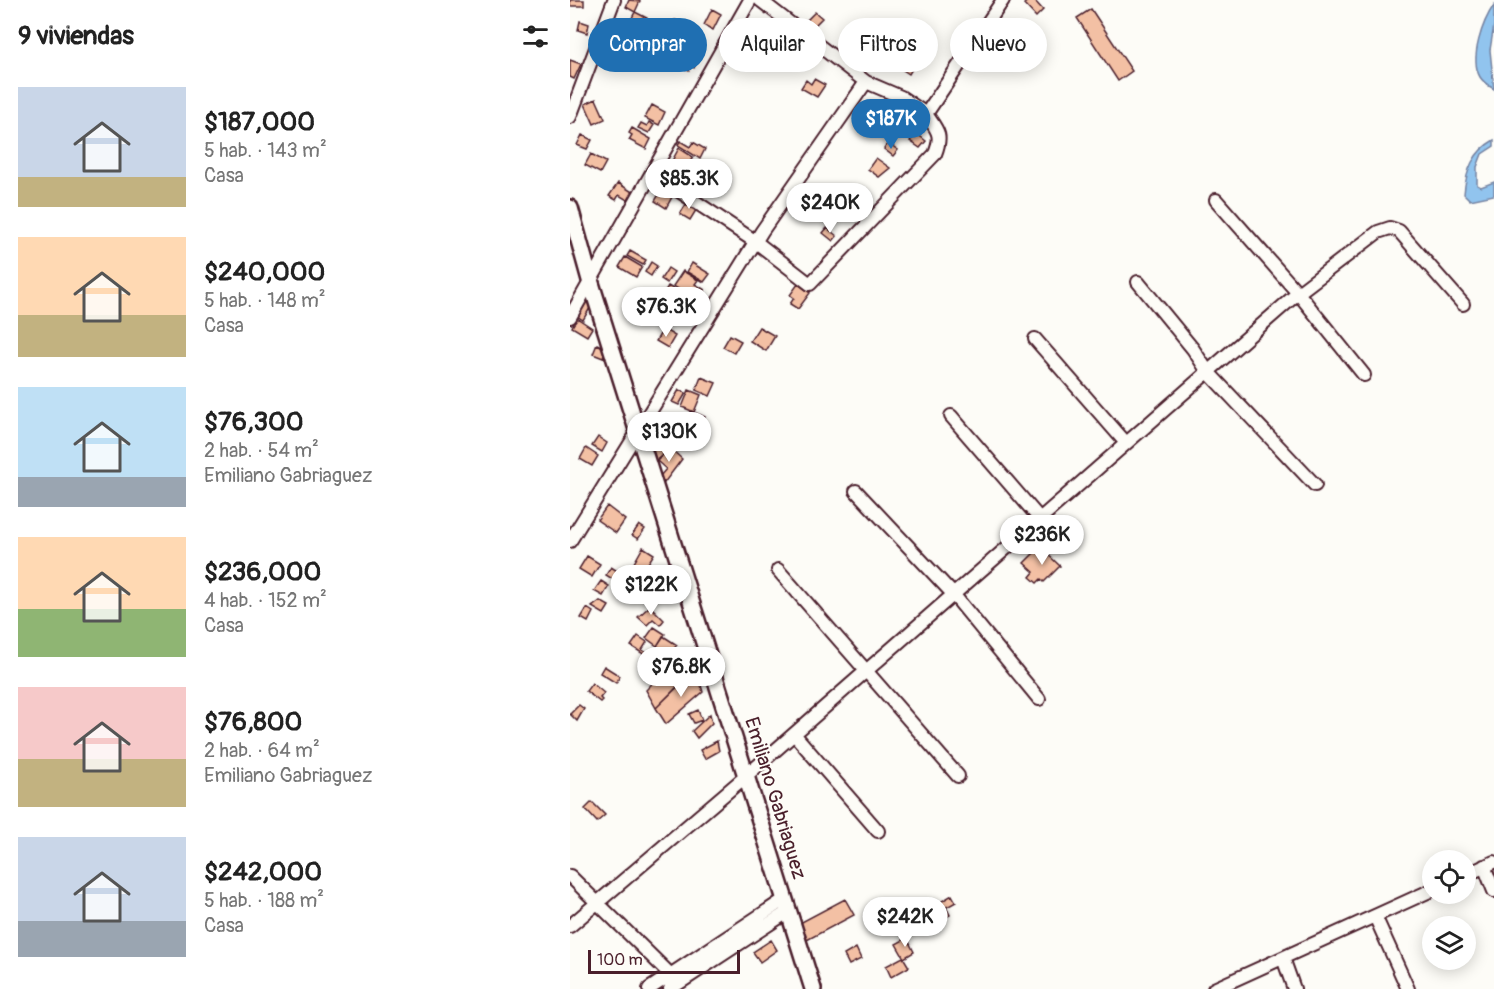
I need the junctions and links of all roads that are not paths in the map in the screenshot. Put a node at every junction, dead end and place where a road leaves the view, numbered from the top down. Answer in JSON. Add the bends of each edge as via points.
{"nodes":[{"id":1,"x":614,"y":0,"type":"edge"},
{"id":2,"x":750,"y":0,"type":"edge"},
{"id":3,"x":760,"y":0,"type":"edge"},
{"id":4,"x":1003,"y":0,"type":"edge"},
{"id":5,"x":866,"y":82,"type":"junction"},
{"id":6,"x":926,"y":114,"type":"junction"},
{"id":7,"x":570,"y":117,"type":"edge"},
{"id":8,"x":652,"y":173,"type":"junction"},
{"id":9,"x":1216,"y":200,"type":"dead end"},
{"id":10,"x":570,"y":208,"type":"edge"},
{"id":11,"x":756,"y":242,"type":"junction"},
{"id":12,"x":590,"y":280,"type":"junction"},
{"id":13,"x":1138,"y":282,"type":"dead end"},
{"id":14,"x":1298,"y":293,"type":"junction"},
{"id":15,"x":1463,"y":304,"type":"dead end"},
{"id":16,"x":570,"y":316,"type":"edge"},
{"id":17,"x":1035,"y":339,"type":"dead end"},
{"id":18,"x":1208,"y":372,"type":"junction"},
{"id":19,"x":1364,"y":375,"type":"dead end"},
{"id":20,"x":951,"y":416,"type":"dead end"},
{"id":21,"x":639,"y":431,"type":"junction"},
{"id":22,"x":1126,"y":443,"type":"junction"},
{"id":23,"x":1315,"y":485,"type":"dead end"},
{"id":24,"x":856,"y":491,"type":"dead end"},
{"id":25,"x":1039,"y":518,"type":"junction"},
{"id":26,"x":570,"y":541,"type":"edge"},
{"id":27,"x":778,"y":570,"type":"dead end"},
{"id":28,"x":953,"y":594,"type":"junction"},
{"id":29,"x":867,"y":670,"type":"junction"},
{"id":30,"x":1039,"y":699,"type":"dead end"},
{"id":31,"x":795,"y":734,"type":"junction"},
{"id":32,"x":746,"y":776,"type":"junction"},
{"id":33,"x":958,"y":776,"type":"dead end"},
{"id":34,"x":878,"y":831,"type":"dead end"},
{"id":35,"x":1489,"y":864,"type":"edge"},
{"id":36,"x":570,"y":876,"type":"edge"},
{"id":37,"x":1494,"y":891,"type":"edge"},
{"id":38,"x":1422,"y":895,"type":"edge"},
{"id":39,"x":597,"y":903,"type":"junction"},
{"id":40,"x":787,"y":905,"type":"junction"},
{"id":41,"x":1375,"y":916,"type":"junction"},
{"id":42,"x":570,"y":926,"type":"edge"},
{"id":43,"x":1283,"y":958,"type":"junction"},
{"id":44,"x":673,"y":985,"type":"edge"},
{"id":45,"x":649,"y":989,"type":"edge"},
{"id":46,"x":813,"y":989,"type":"edge"},
{"id":47,"x":1214,"y":989,"type":"edge"},
{"id":48,"x":1294,"y":989,"type":"edge"},
{"id":49,"x":1408,"y":989,"type":"edge"}],
"edges":[{"from":1,"to":7,"type":"street"},
{"from":2,"to":8,"type":"street"},
{"from":3,"to":5,"type":"street"},
{"from":4,"to":6,"type":"street"},
{"from":5,"to":6,"type":"street","via":[[901,97]]},
{"from":5,"to":11,"type":"street"},
{"from":6,"to":11,"type":"street","via":[[939,132],[935,154],[810,284]]},
{"from":8,"to":11,"type":"street"},
{"from":8,"to":12,"type":"street"},
{"from":9,"to":14,"type":"street"},
{"from":10,"to":12,"type":"main road","name":"Emiliano Gabriaguez"},
{"from":11,"to":21,"type":"street"},
{"from":12,"to":16,"type":"street"},
{"from":12,"to":21,"type":"main road","name":"Emiliano Gabriaguez"},
{"from":13,"to":18,"type":"street"},
{"from":14,"to":15,"type":"street","via":[[1378,232],[1390,228],[1399,231]]},
{"from":14,"to":18,"type":"street"},
{"from":14,"to":19,"type":"street"},
{"from":17,"to":22,"type":"street"},
{"from":18,"to":22,"type":"street"},
{"from":18,"to":23,"type":"street"},
{"from":20,"to":25,"type":"street"},
{"from":21,"to":26,"type":"street"},
{"from":21,"to":32,"type":"main road","name":"Emiliano Gabriaguez"},
{"from":22,"to":25,"type":"street"},
{"from":24,"to":28,"type":"street"},
{"from":25,"to":28,"type":"street"},
{"from":27,"to":29,"type":"street"},
{"from":28,"to":29,"type":"street"},
{"from":28,"to":30,"type":"street"},
{"from":29,"to":31,"type":"street"},
{"from":29,"to":33,"type":"street"},
{"from":31,"to":32,"type":"street"},
{"from":31,"to":34,"type":"street"},
{"from":32,"to":39,"type":"street"},
{"from":32,"to":40,"type":"main road","name":"Emiliano Gabriaguez"},
{"from":35,"to":37,"type":"street"},
{"from":36,"to":39,"type":"street"},
{"from":38,"to":41,"type":"street"},
{"from":39,"to":42,"type":"street"},
{"from":39,"to":44,"type":"street"},
{"from":40,"to":44,"type":"street"},
{"from":40,"to":46,"type":"main road","name":"Emiliano Gabriaguez"},
{"from":41,"to":43,"type":"street"},
{"from":41,"to":49,"type":"street"},
{"from":43,"to":47,"type":"street"},
{"from":43,"to":48,"type":"street"},
{"from":44,"to":45,"type":"street"}]}
